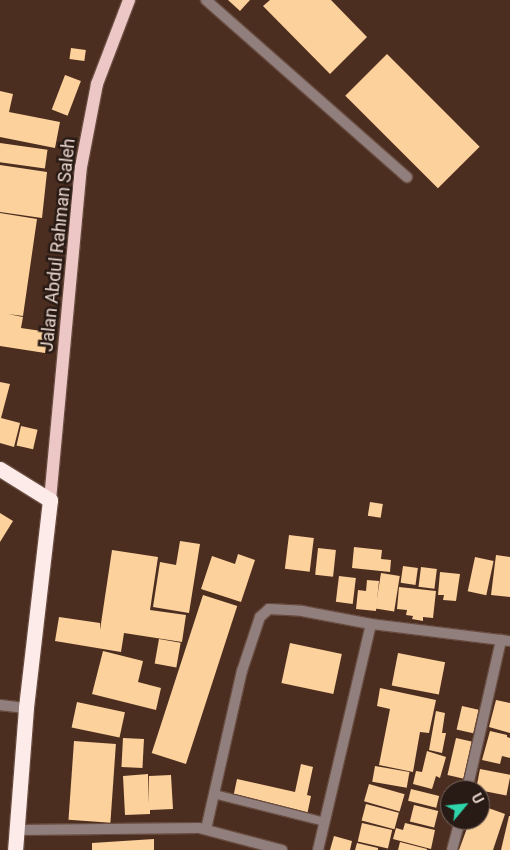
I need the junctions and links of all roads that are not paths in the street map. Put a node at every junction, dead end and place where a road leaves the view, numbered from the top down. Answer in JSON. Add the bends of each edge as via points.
{"nodes":[{"id":1,"x":129,"y":0,"type":"edge"},
{"id":2,"x":206,"y":0,"type":"edge"},
{"id":3,"x":407,"y":177,"type":"dead end"},
{"id":4,"x":0,"y":469,"type":"edge"},
{"id":5,"x":50,"y":500,"type":"junction"},
{"id":6,"x":371,"y":624,"type":"junction"},
{"id":7,"x":506,"y":641,"type":"edge"},
{"id":8,"x":0,"y":705,"type":"edge"},
{"id":9,"x":26,"y":708,"type":"junction"},
{"id":10,"x":470,"y":780,"type":"edge"},
{"id":11,"x":214,"y":794,"type":"junction"},
{"id":12,"x":325,"y":822,"type":"junction"},
{"id":13,"x":206,"y":829,"type":"junction"},
{"id":14,"x":16,"y":830,"type":"junction"},
{"id":15,"x":457,"y":830,"type":"edge"},
{"id":16,"x":15,"y":850,"type":"edge"},
{"id":17,"x":282,"y":850,"type":"edge"},
{"id":18,"x":318,"y":850,"type":"edge"},
{"id":19,"x":452,"y":850,"type":"edge"}],
"edges":[{"from":1,"to":5,"type":"main road","name":"Jalan Abdul Rahman Saleh","via":[[97,84],[81,167]]},
{"from":2,"to":3,"type":"street"},
{"from":4,"to":5,"type":"highway"},
{"from":5,"to":9,"type":"highway"},
{"from":6,"to":7,"type":"street"},
{"from":6,"to":11,"type":"street","via":[[302,611],[265,611],[242,670]]},
{"from":6,"to":12,"type":"street"},
{"from":7,"to":10,"type":"street"},
{"from":8,"to":9,"type":"street"},
{"from":9,"to":14,"type":"highway"},
{"from":11,"to":12,"type":"lane"},
{"from":11,"to":13,"type":"street"},
{"from":12,"to":18,"type":"street"},
{"from":13,"to":14,"type":"street"},
{"from":13,"to":17,"type":"street"},
{"from":14,"to":16,"type":"highway"},
{"from":15,"to":19,"type":"street"}]}
